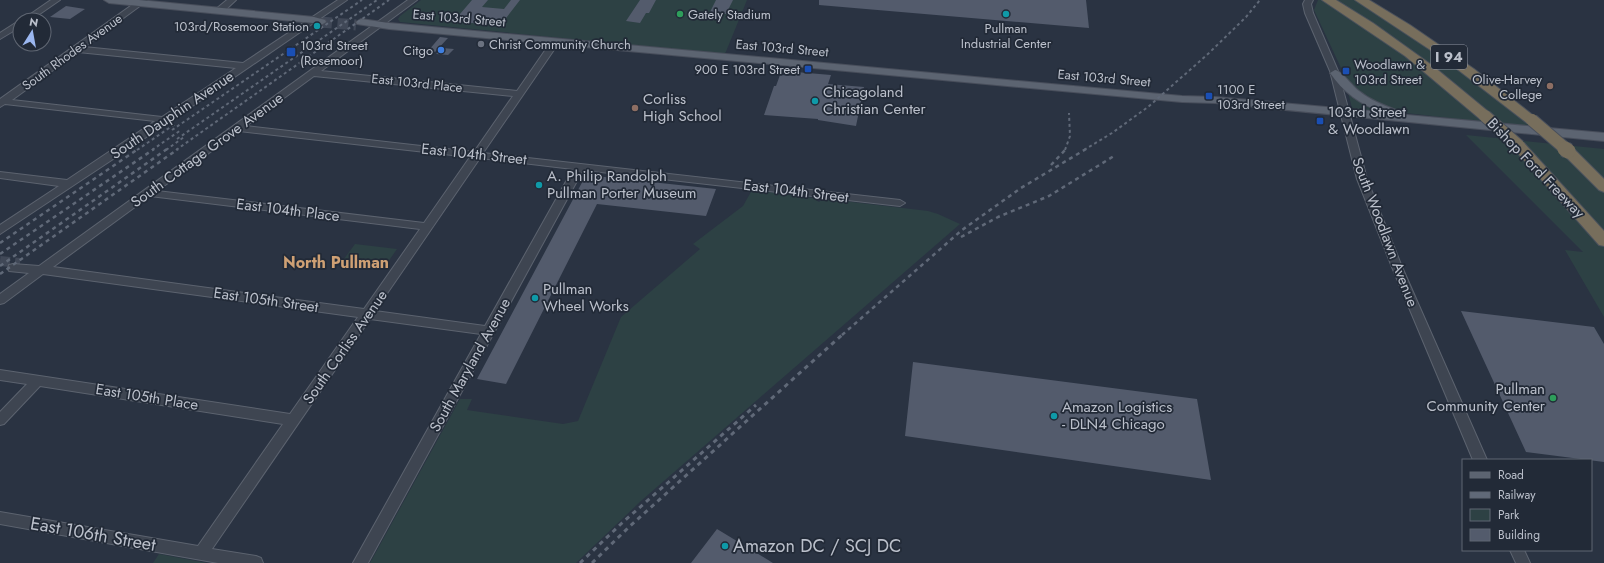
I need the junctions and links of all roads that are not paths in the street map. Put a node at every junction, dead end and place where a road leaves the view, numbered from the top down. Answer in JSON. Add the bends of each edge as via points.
{"nodes":[{"id":1,"x":56,"y":0,"type":"edge"},
{"id":2,"x":109,"y":0,"type":"edge"},
{"id":3,"x":232,"y":0,"type":"edge"},
{"id":4,"x":343,"y":0,"type":"edge"},
{"id":5,"x":413,"y":0,"type":"edge"},
{"id":6,"x":1309,"y":0,"type":"edge"},
{"id":7,"x":1328,"y":0,"type":"edge"},
{"id":8,"x":1361,"y":0,"type":"edge"},
{"id":9,"x":142,"y":2,"type":"edge"},
{"id":10,"x":219,"y":10,"type":"junction"},
{"id":11,"x":38,"y":12,"type":"edge"},
{"id":12,"x":321,"y":20,"type":"junction"},
{"id":13,"x":359,"y":24,"type":"tunnel mouth"},
{"id":14,"x":379,"y":25,"type":"junction"},
{"id":15,"x":12,"y":29,"type":"edge"},
{"id":16,"x":0,"y":37,"type":"edge"},
{"id":17,"x":556,"y":41,"type":"junction"},
{"id":18,"x":76,"y":49,"type":"junction"},
{"id":19,"x":244,"y":66,"type":"junction"},
{"id":20,"x":1335,"y":72,"type":"junction"},
{"id":21,"x":313,"y":73,"type":"junction"},
{"id":22,"x":520,"y":94,"type":"junction"},
{"id":23,"x":1,"y":102,"type":"edge"},
{"id":24,"x":1346,"y":117,"type":"junction"},
{"id":25,"x":166,"y":120,"type":"junction"},
{"id":26,"x":1448,"y":122,"type":"junction"},
{"id":27,"x":238,"y":128,"type":"junction"},
{"id":28,"x":1604,"y":137,"type":"edge"},
{"id":29,"x":1604,"y":145,"type":"edge"},
{"id":30,"x":477,"y":155,"type":"junction"},
{"id":31,"x":580,"y":166,"type":"junction"},
{"id":32,"x":0,"y":175,"type":"edge"},
{"id":33,"x":70,"y":184,"type":"junction"},
{"id":34,"x":1604,"y":187,"type":"edge"},
{"id":35,"x":148,"y":192,"type":"junction"},
{"id":36,"x":900,"y":203,"type":"dead end"},
{"id":37,"x":428,"y":227,"type":"junction"},
{"id":38,"x":0,"y":230,"type":"edge"},
{"id":39,"x":1604,"y":241,"type":"edge"},
{"id":40,"x":16,"y":266,"type":"tunnel mouth"},
{"id":41,"x":42,"y":270,"type":"junction"},
{"id":42,"x":0,"y":300,"type":"edge"},
{"id":43,"x":367,"y":314,"type":"junction"},
{"id":44,"x":489,"y":331,"type":"junction"},
{"id":45,"x":0,"y":375,"type":"edge"},
{"id":46,"x":38,"y":380,"type":"junction"},
{"id":47,"x":0,"y":420,"type":"edge"},
{"id":48,"x":294,"y":420,"type":"junction"},
{"id":49,"x":1480,"y":459,"type":"edge"},
{"id":50,"x":0,"y":518,"type":"edge"},
{"id":51,"x":1517,"y":551,"type":"edge"},
{"id":52,"x":201,"y":554,"type":"junction"},
{"id":53,"x":256,"y":563,"type":"edge"},
{"id":54,"x":360,"y":563,"type":"edge"},
{"id":55,"x":1523,"y":563,"type":"edge"}],
"edges":[{"from":1,"to":11,"type":"street"},
{"from":2,"to":9,"type":"main road"},
{"from":3,"to":10,"type":"street"},
{"from":4,"to":12,"type":"street","name":"South Dauphin Avenue"},
{"from":5,"to":14,"type":"street","name":"South Cottage Grove Avenue"},
{"from":6,"to":20,"type":"street","name":"South Woodlawn Avenue","via":[[1308,13]]},
{"from":7,"to":39,"type":"highway","name":"Bishop Ford Freeway","number":"I 94","bridge":true,"via":[[1406,51],[1449,84],[1518,146],[1560,189]]},
{"from":8,"to":34,"type":"highway","name":"Bishop Ford Freeway","number":"I 94","bridge":true,"via":[[1483,81],[1568,151]]},
{"from":9,"to":10,"type":"main road"},
{"from":9,"to":18,"type":"street","name":"South Rhodes Avenue"},
{"from":10,"to":12,"type":"main road"},
{"from":12,"to":19,"type":"street","name":"South Dauphin Avenue"},
{"from":13,"to":14,"type":"main road","name":"East 103rd Street"},
{"from":14,"to":17,"type":"main road","name":"East 103rd Street"},
{"from":14,"to":21,"type":"street","name":"South Cottage Grove Avenue"},
{"from":15,"to":16,"type":"street"},
{"from":17,"to":22,"type":"street","name":"South Corliss Avenue"},
{"from":17,"to":24,"type":"main road","name":"East 103rd Street","via":[[1182,99],[1216,108]]},
{"from":18,"to":19,"type":"street"},
{"from":18,"to":23,"type":"street","name":"South Rhodes Avenue"},
{"from":19,"to":25,"type":"street","name":"South Dauphin Avenue"},
{"from":20,"to":24,"type":"street","name":"South Woodlawn Avenue"},
{"from":20,"to":26,"type":"main road","via":[[1349,90],[1369,104],[1399,115]]},
{"from":21,"to":22,"type":"street","name":"East 103rd Place"},
{"from":21,"to":27,"type":"street","name":"South Cottage Grove Avenue"},
{"from":22,"to":30,"type":"street","name":"South Corliss Avenue"},
{"from":23,"to":25,"type":"street"},
{"from":24,"to":26,"type":"main road","name":"East 103rd Street"},
{"from":24,"to":29,"type":"main road","name":"East 103rd Street"},
{"from":24,"to":49,"type":"street","name":"South Woodlawn Avenue","via":[[1362,179]]},
{"from":25,"to":33,"type":"street","name":"South Dauphin Avenue"},
{"from":26,"to":28,"type":"main road","name":"East 103rd Street"},
{"from":27,"to":30,"type":"street","name":"East 104th Street"},
{"from":27,"to":35,"type":"street","name":"South Cottage Grove Avenue"},
{"from":30,"to":31,"type":"street","name":"East 104th Street"},
{"from":30,"to":37,"type":"street","name":"South Corliss Avenue"},
{"from":31,"to":36,"type":"street","name":"East 104th Street"},
{"from":31,"to":44,"type":"street","name":"South Maryland Avenue"},
{"from":32,"to":33,"type":"street"},
{"from":33,"to":38,"type":"street","name":"South Dauphin Avenue"},
{"from":35,"to":37,"type":"street","name":"East 104th Place"},
{"from":35,"to":41,"type":"street","name":"South Cottage Grove Avenue"},
{"from":37,"to":43,"type":"street","name":"South Corliss Avenue"},
{"from":40,"to":41,"type":"street","name":"East 105th Street","via":[[27,270]]},
{"from":41,"to":42,"type":"street","name":"South Cottage Grove Avenue"},
{"from":41,"to":43,"type":"street","name":"East 105th Street"},
{"from":43,"to":44,"type":"street","name":"East 105th Street"},
{"from":43,"to":48,"type":"street","name":"South Corliss Avenue"},
{"from":44,"to":54,"type":"street","name":"South Maryland Avenue"},
{"from":45,"to":46,"type":"street","name":"East 105th Place"},
{"from":46,"to":47,"type":"street"},
{"from":46,"to":48,"type":"street","name":"East 105th Place"},
{"from":48,"to":52,"type":"street","name":"South Corliss Avenue"},
{"from":50,"to":52,"type":"street","name":"East 106th Street"},
{"from":51,"to":55,"type":"street"},
{"from":52,"to":53,"type":"street","name":"East 106th Street"}]}
